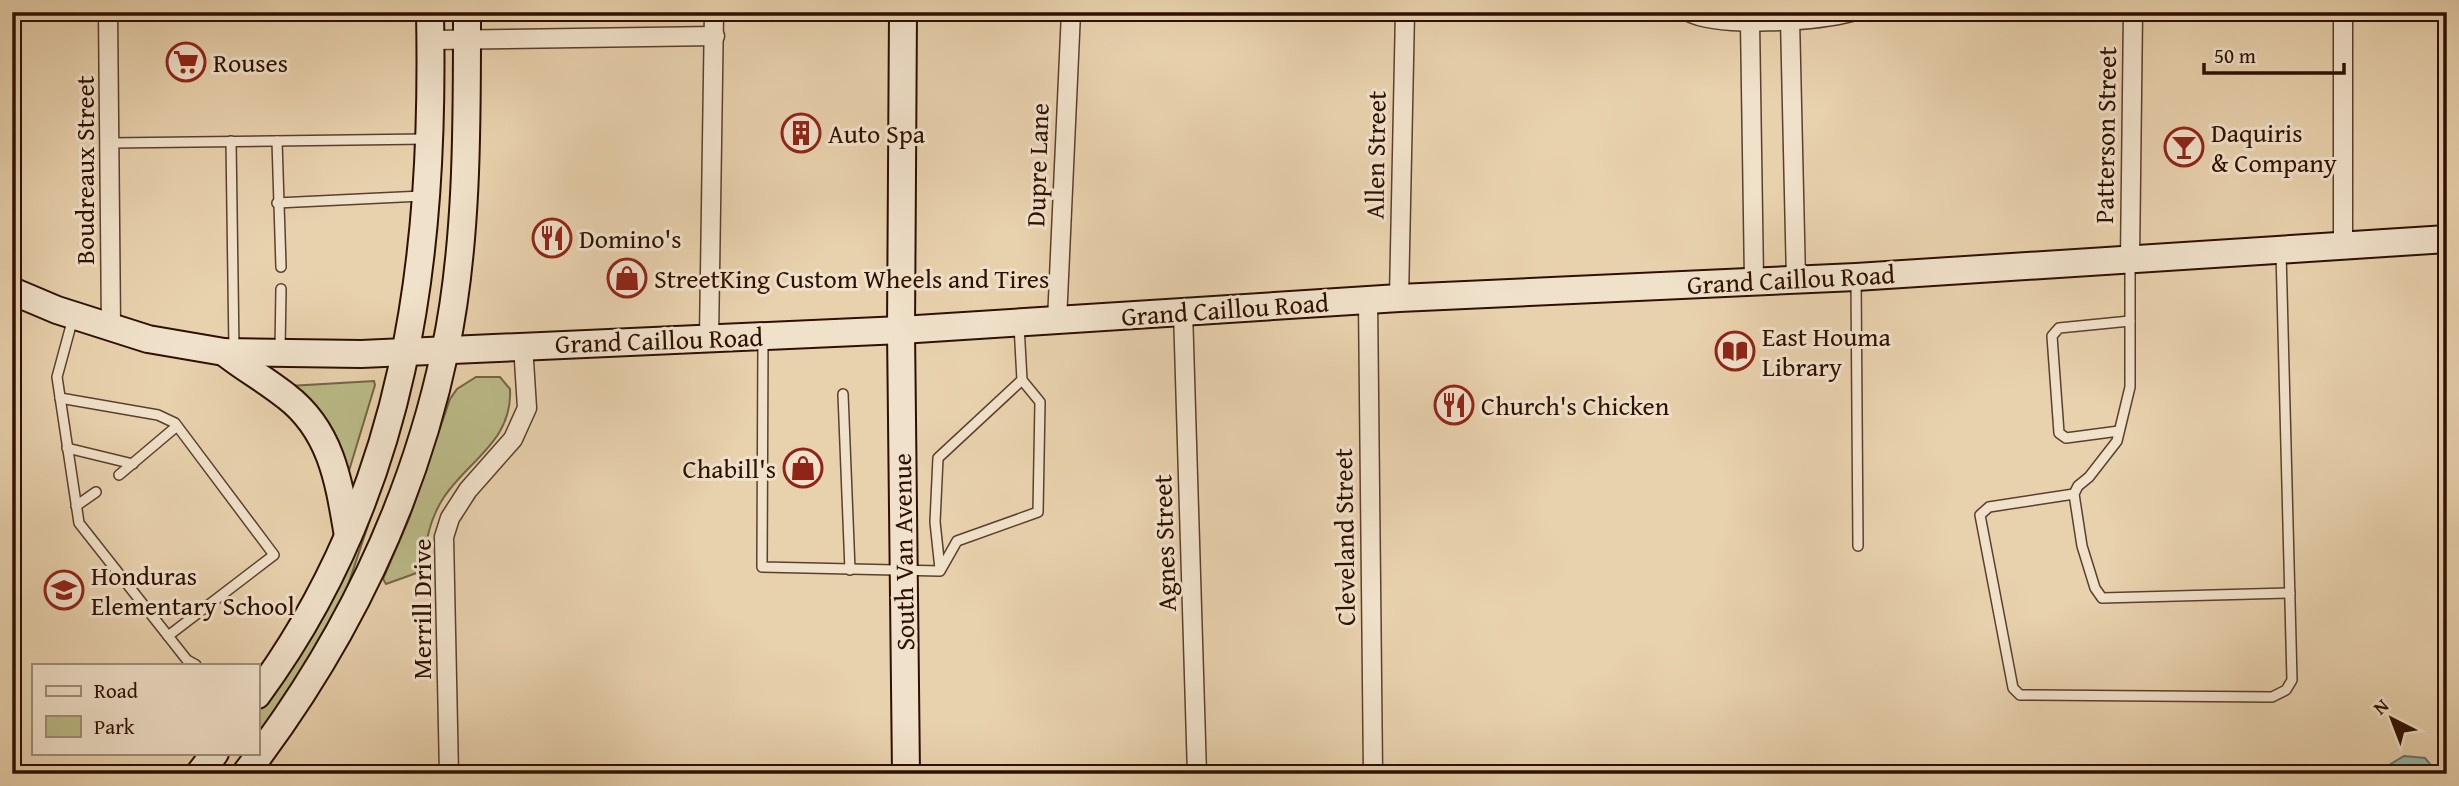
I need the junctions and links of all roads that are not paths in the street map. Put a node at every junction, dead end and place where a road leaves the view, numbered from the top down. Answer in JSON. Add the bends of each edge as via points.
{"nodes":[{"id":1,"x":108,"y":12,"type":"edge"},
{"id":2,"x":430,"y":12,"type":"edge"},
{"id":3,"x":714,"y":12,"type":"edge"},
{"id":4,"x":903,"y":12,"type":"edge"},
{"id":5,"x":1071,"y":12,"type":"edge"},
{"id":6,"x":1405,"y":12,"type":"edge"},
{"id":7,"x":1689,"y":12,"type":"edge"},
{"id":8,"x":1850,"y":12,"type":"edge"},
{"id":9,"x":2133,"y":12,"type":"edge"},
{"id":10,"x":2343,"y":12,"type":"edge"},
{"id":11,"x":1790,"y":19,"type":"junction"},
{"id":12,"x":1750,"y":22,"type":"junction"},
{"id":13,"x":467,"y":25,"type":"edge"},
{"id":14,"x":715,"y":36,"type":"junction"},
{"id":15,"x":431,"y":40,"type":"junction"},
{"id":16,"x":431,"y":139,"type":"junction"},
{"id":17,"x":230,"y":141,"type":"junction"},
{"id":18,"x":277,"y":141,"type":"junction"},
{"id":19,"x":110,"y":143,"type":"junction"},
{"id":20,"x":427,"y":195,"type":"junction"},
{"id":21,"x":277,"y":203,"type":"junction"},
{"id":22,"x":2447,"y":239,"type":"edge"},
{"id":23,"x":2343,"y":244,"type":"junction"},
{"id":24,"x":2281,"y":248,"type":"junction"},
{"id":25,"x":2130,"y":258,"type":"junction"},
{"id":26,"x":281,"y":267,"type":"dead end"},
{"id":27,"x":1856,"y":277,"type":"junction"},
{"id":28,"x":1754,"y":280,"type":"junction"},
{"id":29,"x":1796,"y":280,"type":"junction"},
{"id":30,"x":281,"y":289,"type":"dead end"},
{"id":31,"x":12,"y":290,"type":"edge"},
{"id":32,"x":1399,"y":298,"type":"junction"},
{"id":33,"x":1368,"y":300,"type":"junction"},
{"id":34,"x":1183,"y":311,"type":"junction"},
{"id":35,"x":74,"y":316,"type":"junction"},
{"id":36,"x":1057,"y":321,"type":"junction"},
{"id":37,"x":2130,"y":321,"type":"junction"},
{"id":38,"x":1019,"y":323,"type":"junction"},
{"id":39,"x":111,"y":327,"type":"junction"},
{"id":40,"x":901,"y":330,"type":"junction"},
{"id":41,"x":764,"y":335,"type":"junction"},
{"id":42,"x":709,"y":338,"type":"junction"},
{"id":43,"x":523,"y":345,"type":"junction"},
{"id":44,"x":446,"y":349,"type":"junction"},
{"id":45,"x":407,"y":351,"type":"junction"},
{"id":46,"x":229,"y":352,"type":"junction"},
{"id":47,"x":280,"y":353,"type":"junction"},
{"id":48,"x":1022,"y":380,"type":"junction"},
{"id":49,"x":844,"y":394,"type":"dead end"},
{"id":50,"x":60,"y":398,"type":"junction"},
{"id":51,"x":177,"y":426,"type":"junction"},
{"id":52,"x":2119,"y":430,"type":"junction"},
{"id":53,"x":67,"y":448,"type":"junction"},
{"id":54,"x":133,"y":464,"type":"junction"},
{"id":55,"x":119,"y":474,"type":"dead end"},
{"id":56,"x":96,"y":492,"type":"dead end"},
{"id":57,"x":2074,"y":494,"type":"junction"},
{"id":58,"x":76,"y":506,"type":"junction"},
{"id":59,"x":348,"y":536,"type":"junction"},
{"id":60,"x":1858,"y":546,"type":"dead end"},
{"id":61,"x":850,"y":570,"type":"junction"},
{"id":62,"x":940,"y":571,"type":"junction"},
{"id":63,"x":903,"y":572,"type":"junction"},
{"id":64,"x":2290,"y":593,"type":"junction"},
{"id":65,"x":168,"y":636,"type":"junction"},
{"id":66,"x":194,"y":664,"type":"edge"},
{"id":67,"x":259,"y":692,"type":"edge"},
{"id":68,"x":214,"y":754,"type":"edge"},
{"id":69,"x":199,"y":774,"type":"edge"},
{"id":70,"x":245,"y":774,"type":"edge"},
{"id":71,"x":449,"y":774,"type":"edge"},
{"id":72,"x":906,"y":774,"type":"edge"},
{"id":73,"x":1197,"y":774,"type":"edge"},
{"id":74,"x":1373,"y":774,"type":"edge"}],
"edges":[{"from":1,"to":19,"type":"street","name":"Boudreaux Street"},
{"from":2,"to":15,"type":"main road"},
{"from":3,"to":14,"type":"street"},
{"from":4,"to":40,"type":"main road","name":"South Van Avenue"},
{"from":5,"to":36,"type":"street","name":"Dupre Lane"},
{"from":6,"to":32,"type":"street","name":"Allen Street"},
{"from":7,"to":12,"type":"street","via":[[1699,18]]},
{"from":8,"to":11,"type":"street"},
{"from":9,"to":25,"type":"street","name":"Patterson Street"},
{"from":10,"to":23,"type":"street"},
{"from":11,"to":12,"type":"street"},
{"from":11,"to":29,"type":"street"},
{"from":12,"to":28,"type":"street"},
{"from":13,"to":14,"type":"street"},
{"from":13,"to":15,"type":"street"},
{"from":13,"to":44,"type":"main road","via":[[464,194]]},
{"from":14,"to":42,"type":"street"},
{"from":15,"to":16,"type":"main road"},
{"from":16,"to":18,"type":"lane"},
{"from":16,"to":20,"type":"main road"},
{"from":17,"to":18,"type":"lane"},
{"from":17,"to":19,"type":"lane"},
{"from":17,"to":46,"type":"lane"},
{"from":18,"to":21,"type":"lane"},
{"from":19,"to":39,"type":"street","name":"Boudreaux Street"},
{"from":20,"to":21,"type":"lane"},
{"from":20,"to":45,"type":"main road"},
{"from":21,"to":26,"type":"lane"},
{"from":22,"to":23,"type":"main road","name":"Grand Caillou Road"},
{"from":23,"to":24,"type":"main road","name":"Grand Caillou Road"},
{"from":24,"to":25,"type":"main road","name":"Grand Caillou Road"},
{"from":24,"to":64,"type":"lane"},
{"from":25,"to":27,"type":"main road","name":"Grand Caillou Road"},
{"from":25,"to":37,"type":"lane"},
{"from":27,"to":29,"type":"main road","name":"Grand Caillou Road"},
{"from":27,"to":60,"type":"lane"},
{"from":28,"to":29,"type":"main road","name":"Grand Caillou Road"},
{"from":28,"to":32,"type":"main road","name":"Grand Caillou Road"},
{"from":30,"to":47,"type":"lane"},
{"from":31,"to":35,"type":"main road","name":"Grand Caillou Road"},
{"from":32,"to":33,"type":"main road","name":"Grand Caillou Road"},
{"from":33,"to":34,"type":"main road","name":"Grand Caillou Road"},
{"from":33,"to":74,"type":"street","name":"Cleveland Street"},
{"from":34,"to":36,"type":"main road","name":"Grand Caillou Road"},
{"from":34,"to":73,"type":"street","name":"Agnes Street"},
{"from":35,"to":39,"type":"main road","name":"Grand Caillou Road"},
{"from":35,"to":50,"type":"lane","via":[[57,377]]},
{"from":36,"to":38,"type":"main road","name":"Grand Caillou Road"},
{"from":37,"to":52,"type":"lane","via":[[2130,387]]},
{"from":37,"to":52,"type":"lane","via":[[2059,328],[2052,336],[2059,433],[2066,438]]},
{"from":38,"to":40,"type":"main road","name":"Grand Caillou Road"},
{"from":38,"to":48,"type":"lane"},
{"from":39,"to":46,"type":"main road","name":"Grand Caillou Road","via":[[148,339]]},
{"from":40,"to":41,"type":"main road","name":"Grand Caillou Road"},
{"from":40,"to":63,"type":"main road","name":"South Van Avenue"},
{"from":41,"to":42,"type":"main road","name":"Grand Caillou Road"},
{"from":41,"to":61,"type":"lane","via":[[762,567]]},
{"from":42,"to":43,"type":"main road","name":"Grand Caillou Road"},
{"from":43,"to":44,"type":"main road","name":"Grand Caillou Road"},
{"from":43,"to":71,"type":"street","name":"Merrill Drive","via":[[527,408],[513,439],[468,490],[444,537]]},
{"from":44,"to":45,"type":"main road","name":"Grand Caillou Road"},
{"from":44,"to":70,"type":"main road","via":[[408,481],[375,565],[305,691]]},
{"from":45,"to":47,"type":"main road","name":"Grand Caillou Road"},
{"from":45,"to":59,"type":"main road","via":[[390,422]]},
{"from":46,"to":47,"type":"main road","name":"Grand Caillou Road"},
{"from":46,"to":59,"type":"main road","via":[[286,396],[324,439],[337,472]]},
{"from":48,"to":62,"type":"lane","via":[[938,458],[935,522]]},
{"from":48,"to":62,"type":"lane","via":[[1040,402],[1038,512],[957,541]]},
{"from":49,"to":61,"type":"lane"},
{"from":50,"to":51,"type":"lane","via":[[158,415]]},
{"from":50,"to":53,"type":"lane"},
{"from":51,"to":54,"type":"lane"},
{"from":51,"to":65,"type":"lane","via":[[274,555]]},
{"from":52,"to":57,"type":"lane","via":[[2117,441]]},
{"from":53,"to":54,"type":"lane"},
{"from":53,"to":58,"type":"lane"},
{"from":54,"to":55,"type":"lane"},
{"from":56,"to":58,"type":"lane"},
{"from":57,"to":64,"type":"lane","via":[[2082,546],[2102,598]]},
{"from":57,"to":64,"type":"lane","via":[[1989,507],[1980,515],[2013,688],[2020,695],[2272,697],[2286,690],[2292,680]]},
{"from":58,"to":65,"type":"lane","via":[[79,523]]},
{"from":59,"to":67,"type":"main road","via":[[329,578]]},
{"from":61,"to":63,"type":"lane"},
{"from":62,"to":63,"type":"lane"},
{"from":63,"to":72,"type":"main road","name":"South Van Avenue"},
{"from":65,"to":66,"type":"lane"},
{"from":68,"to":69,"type":"main road"}]}
